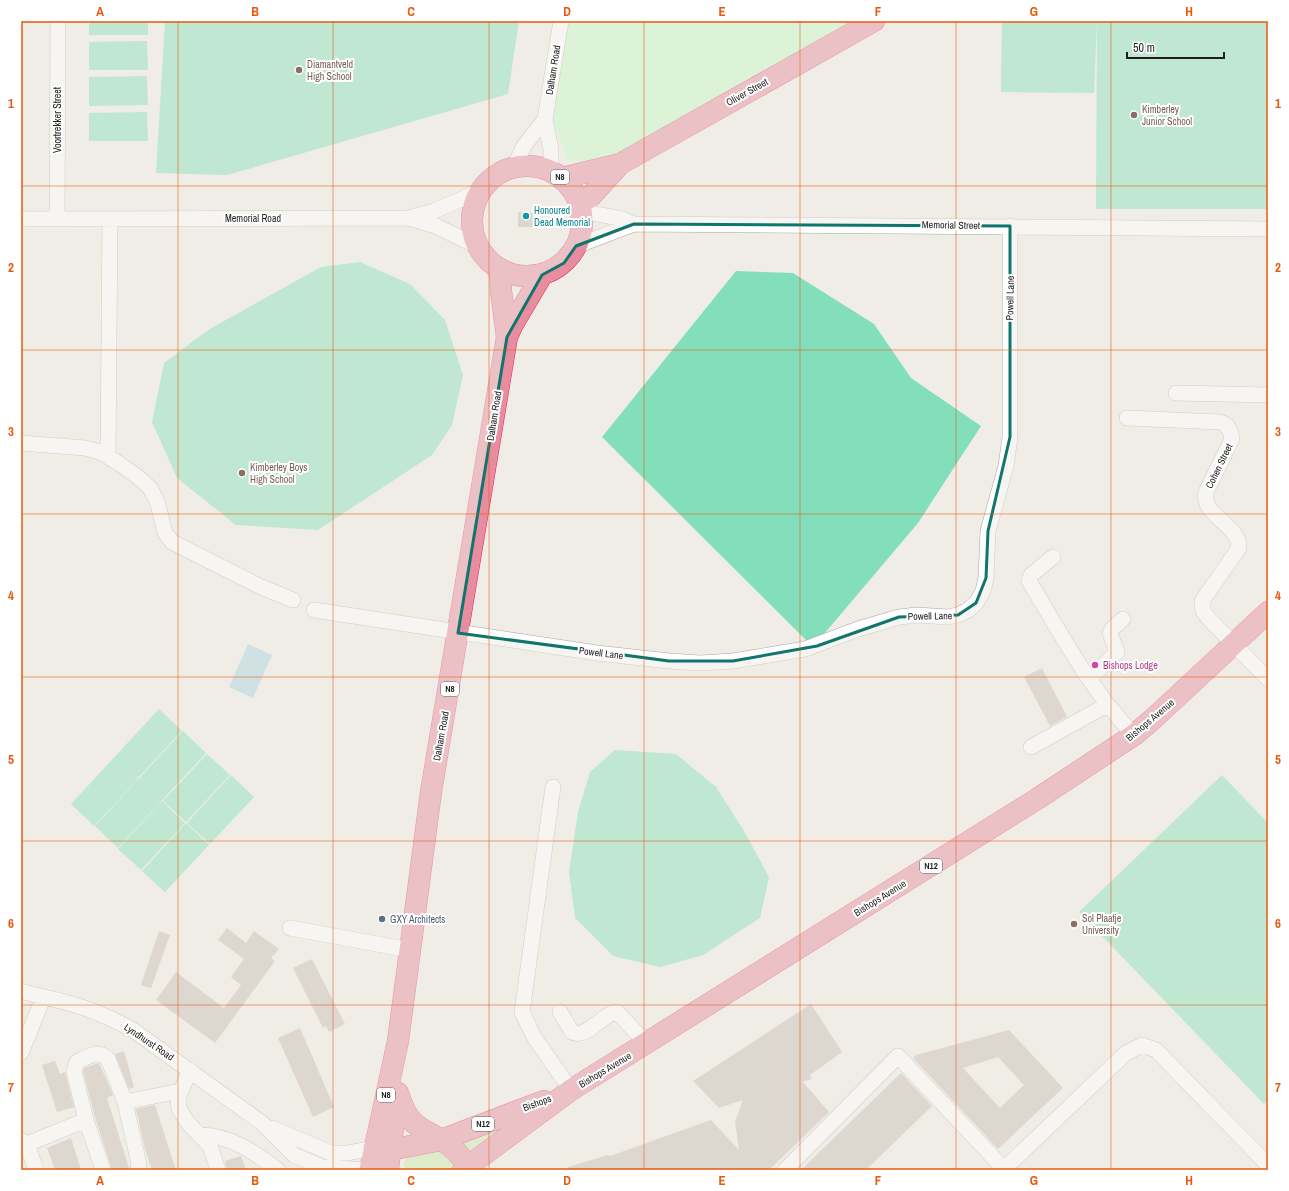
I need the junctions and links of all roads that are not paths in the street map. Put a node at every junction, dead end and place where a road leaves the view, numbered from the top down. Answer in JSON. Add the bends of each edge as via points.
{"nodes":[{"id":1,"x":58,"y":21,"type":"edge"},
{"id":2,"x":561,"y":21,"type":"edge"},
{"id":3,"x":874,"y":21,"type":"edge"},
{"id":4,"x":544,"y":119,"type":"junction"},
{"id":5,"x":620,"y":164,"type":"junction"},
{"id":6,"x":514,"y":167,"type":"junction"},
{"id":7,"x":556,"y":175,"type":"junction"},
{"id":8,"x":480,"y":191,"type":"junction"},
{"id":9,"x":580,"y":208,"type":"junction"},
{"id":10,"x":21,"y":218,"type":"edge"},
{"id":11,"x":110,"y":218,"type":"junction"},
{"id":12,"x":408,"y":218,"type":"junction"},
{"id":13,"x":57,"y":219,"type":"junction"},
{"id":14,"x":634,"y":224,"type":"junction"},
{"id":15,"x":1010,"y":226,"type":"junction"},
{"id":16,"x":1268,"y":229,"type":"edge"},
{"id":17,"x":477,"y":246,"type":"junction"},
{"id":18,"x":576,"y":246,"type":"junction"},
{"id":19,"x":500,"y":270,"type":"junction"},
{"id":20,"x":542,"y":275,"type":"junction"},
{"id":21,"x":507,"y":337,"type":"junction"},
{"id":22,"x":1176,"y":393,"type":"dead end"},
{"id":23,"x":1268,"y":395,"type":"edge"},
{"id":24,"x":1127,"y":418,"type":"dead end"},
{"id":25,"x":21,"y":443,"type":"edge"},
{"id":26,"x":108,"y":456,"type":"junction"},
{"id":27,"x":1054,"y":557,"type":"dead end"},
{"id":28,"x":293,"y":600,"type":"dead end"},
{"id":29,"x":314,"y":610,"type":"dead end"},
{"id":30,"x":1268,"y":612,"type":"edge"},
{"id":31,"x":1123,"y":618,"type":"dead end"},
{"id":32,"x":458,"y":633,"type":"junction"},
{"id":33,"x":1234,"y":644,"type":"junction"},
{"id":34,"x":1089,"y":679,"type":"junction"},
{"id":35,"x":1268,"y":679,"type":"edge"},
{"id":36,"x":1107,"y":705,"type":"junction"},
{"id":37,"x":1134,"y":735,"type":"junction"},
{"id":38,"x":1030,"y":747,"type":"dead end"},
{"id":39,"x":553,"y":787,"type":"dead end"},
{"id":40,"x":290,"y":928,"type":"dead end"},
{"id":41,"x":410,"y":950,"type":"junction"},
{"id":42,"x":21,"y":991,"type":"edge"},
{"id":43,"x":43,"y":998,"type":"junction"},
{"id":44,"x":560,"y":1012,"type":"dead end"},
{"id":45,"x":398,"y":1041,"type":"junction"},
{"id":46,"x":646,"y":1044,"type":"junction"},
{"id":47,"x":21,"y":1053,"type":"edge"},
{"id":48,"x":190,"y":1070,"type":"junction"},
{"id":49,"x":571,"y":1090,"type":"junction"},
{"id":50,"x":180,"y":1091,"type":"junction"},
{"id":51,"x":397,"y":1093,"type":"junction"},
{"id":52,"x":124,"y":1102,"type":"junction"},
{"id":53,"x":86,"y":1120,"type":"junction"},
{"id":54,"x":262,"y":1123,"type":"junction"},
{"id":55,"x":200,"y":1135,"type":"junction"},
{"id":56,"x":441,"y":1140,"type":"junction"},
{"id":57,"x":24,"y":1142,"type":"edge"},
{"id":58,"x":383,"y":1148,"type":"junction"},
{"id":59,"x":1268,"y":1165,"type":"edge"},
{"id":60,"x":468,"y":1168,"type":"edge"},
{"id":61,"x":36,"y":1170,"type":"edge"},
{"id":62,"x":103,"y":1170,"type":"edge"},
{"id":63,"x":138,"y":1170,"type":"edge"},
{"id":64,"x":218,"y":1170,"type":"edge"},
{"id":65,"x":278,"y":1170,"type":"edge"},
{"id":66,"x":366,"y":1170,"type":"edge"},
{"id":67,"x":370,"y":1170,"type":"edge"},
{"id":68,"x":388,"y":1170,"type":"edge"},
{"id":69,"x":785,"y":1170,"type":"edge"}],
"edges":[{"from":1,"to":13,"type":"street","name":"Voortrekker Street"},
{"from":2,"to":4,"type":"street","name":"Dalham Road"},
{"from":3,"to":5,"type":"highway","name":"Oliver Street","number":"N8"},
{"from":4,"to":6,"type":"street","name":"Dalham Road","via":[[524,146]]},
{"from":4,"to":7,"type":"street","name":"Dalham Road"},
{"from":5,"to":7,"type":"highway","name":"Oliver Street","number":"N8"},
{"from":5,"to":9,"type":"highway","name":"Oliver Street","number":"N8"},
{"from":6,"to":7,"type":"highway","number":"N8","via":[[539,167]]},
{"from":6,"to":8,"type":"highway","number":"N8","via":[[494,176]]},
{"from":7,"to":9,"type":"highway","number":"N8","via":[[572,190]]},
{"from":8,"to":12,"type":"street","name":"Memorial Road","via":[[434,211]]},
{"from":8,"to":17,"type":"highway","number":"N8","via":[[472,212],[473,235]]},
{"from":9,"to":14,"type":"street","name":"Memorial Street"},
{"from":9,"to":18,"type":"highway","number":"N8","via":[[581,229]]},
{"from":10,"to":13,"type":"street","name":"Memorial Road"},
{"from":11,"to":12,"type":"street","name":"Memorial Road"},
{"from":11,"to":13,"type":"street","name":"Memorial Road"},
{"from":11,"to":26,"type":"street"},
{"from":12,"to":17,"type":"street","via":[[436,226]]},
{"from":14,"to":15,"type":"street","name":"Memorial Street"},
{"from":14,"to":18,"type":"street","name":"Memorial Street"},
{"from":15,"to":16,"type":"street","name":"Memorial Street"},
{"from":15,"to":32,"type":"street","name":"Powell Lane","via":[[1010,437],[1006,466],[988,532],[986,578],[976,602],[968,610],[947,617],[899,617],[858,629],[818,646],[733,661],[669,661]]},
{"from":17,"to":19,"type":"highway","number":"N8","via":[[486,259]]},
{"from":18,"to":20,"type":"highway","number":"N8","via":[[564,262]]},
{"from":19,"to":20,"type":"highway","number":"N8","via":[[521,276]]},
{"from":19,"to":21,"type":"highway","name":"Dalham Road","number":"N8"},
{"from":20,"to":21,"type":"highway","name":"Dalham Road","number":"N8"},
{"from":21,"to":32,"type":"highway","name":"Dalham Road","number":"N8"},
{"from":22,"to":23,"type":"street"},
{"from":24,"to":33,"type":"street","name":"Cohen Street","via":[[1220,422],[1230,430],[1232,439],[1206,492],[1205,500],[1237,537],[1239,548],[1202,601],[1202,605],[1205,615]]},
{"from":25,"to":26,"type":"street","via":[[85,448]]},
{"from":26,"to":28,"type":"street","via":[[150,488],[165,533],[172,542],[259,586]]},
{"from":27,"to":34,"type":"street","via":[[1030,575],[1029,581]]},
{"from":29,"to":32,"type":"street","name":"Powell Lane"},
{"from":30,"to":33,"type":"highway","name":"Bishops Avenue","number":"N12"},
{"from":31,"to":34,"type":"street","via":[[1110,633],[1117,652]]},
{"from":32,"to":41,"type":"highway","name":"Dalham Road","number":"N8","via":[[431,792]]},
{"from":33,"to":35,"type":"street","name":"Cohen Street"},
{"from":33,"to":37,"type":"highway","name":"Bishops Avenue","number":"N12"},
{"from":34,"to":36,"type":"street"},
{"from":36,"to":37,"type":"street"},
{"from":36,"to":38,"type":"street"},
{"from":37,"to":46,"type":"highway","name":"Bishops Avenue","number":"N12","via":[[1037,799]]},
{"from":39,"to":49,"type":"street","via":[[522,1012],[534,1037]]},
{"from":40,"to":41,"type":"street"},
{"from":41,"to":45,"type":"highway","name":"Dalham Road","number":"N8"},
{"from":42,"to":43,"type":"street","name":"Lyndhurst Road"},
{"from":43,"to":47,"type":"street"},
{"from":43,"to":48,"type":"street","name":"Lyndhurst Road","via":[[75,1004],[119,1022]]},
{"from":44,"to":46,"type":"street","via":[[574,1034],[584,1032],[617,1012]]},
{"from":45,"to":51,"type":"highway","name":"Dalham Road","number":"N8"},
{"from":45,"to":58,"type":"highway","name":"Dalham Road","number":"N8"},
{"from":46,"to":49,"type":"highway","name":"Bishops Avenue","number":"N12"},
{"from":48,"to":50,"type":"street"},
{"from":48,"to":54,"type":"street","name":"Lyndhurst Road"},
{"from":49,"to":56,"type":"highway","name":"Bishops","number":"N12"},
{"from":49,"to":60,"type":"highway","name":"Bishops","number":"N12"},
{"from":50,"to":52,"type":"street"},
{"from":50,"to":55,"type":"street","via":[[179,1109]]},
{"from":51,"to":56,"type":"highway","via":[[405,1114],[412,1122]]},
{"from":51,"to":58,"type":"highway","name":"Dalham Road","number":"N8"},
{"from":52,"to":53,"type":"street","via":[[105,1055],[97,1054],[77,1062],[74,1071]]},
{"from":52,"to":63,"type":"street","via":[[139,1164]]},
{"from":53,"to":57,"type":"street"},
{"from":53,"to":62,"type":"street"},
{"from":54,"to":58,"type":"street","name":"Lyndhurst Road","via":[[332,1153]]},
{"from":54,"to":66,"type":"street","name":"Lyndhurst Road","via":[[294,1155],[304,1161],[322,1167]]},
{"from":55,"to":64,"type":"street","via":[[210,1146]]},
{"from":55,"to":65,"type":"street","via":[[221,1138],[247,1148]]},
{"from":56,"to":58,"type":"highway","name":"Bishops","number":"N12"},
{"from":56,"to":60,"type":"highway","via":[[454,1149]]},
{"from":57,"to":61,"type":"street"},
{"from":58,"to":67,"type":"highway","number":"N8"},
{"from":58,"to":68,"type":"highway","number":"N8"},
{"from":59,"to":69,"type":"street","via":[[1156,1050],[1142,1045],[1126,1053],[1004,1169],[898,1056]]}]}
